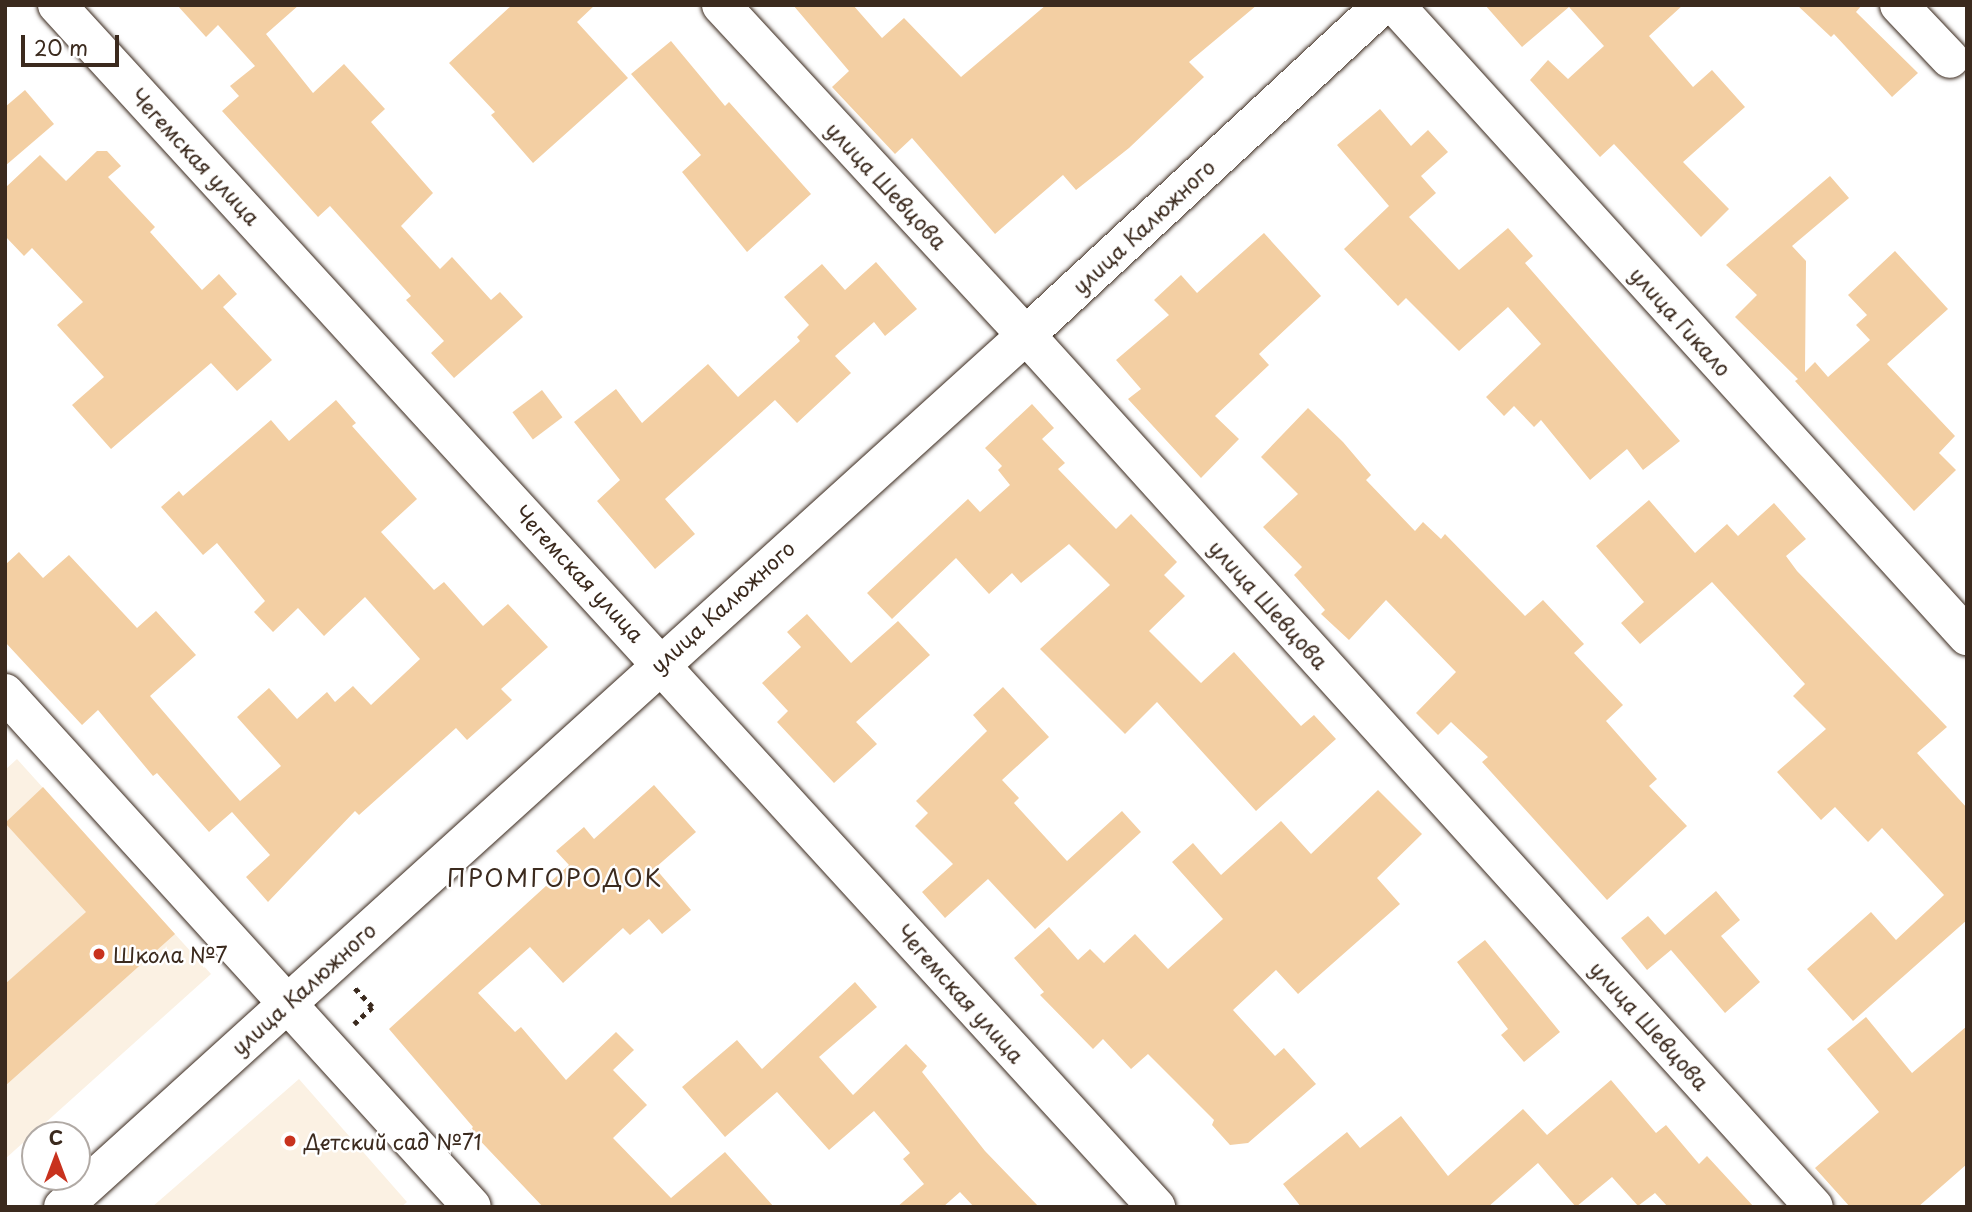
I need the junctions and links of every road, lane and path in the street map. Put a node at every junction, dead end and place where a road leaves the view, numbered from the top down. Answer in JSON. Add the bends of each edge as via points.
{"nodes":[{"id":1,"x":57,"y":5,"type":"edge"},
{"id":2,"x":720,"y":5,"type":"edge"},
{"id":3,"x":1382,"y":5,"type":"edge"},
{"id":4,"x":1395,"y":5,"type":"edge"},
{"id":5,"x":1899,"y":5,"type":"edge"},
{"id":6,"x":1950,"y":59,"type":"dead end"},
{"id":7,"x":1026,"y":335,"type":"junction"},
{"id":8,"x":1967,"y":636,"type":"edge"},
{"id":9,"x":660,"y":661,"type":"junction"},
{"id":10,"x":5,"y":693,"type":"edge"},
{"id":11,"x":346,"y":979,"type":"dead end"},
{"id":12,"x":286,"y":1002,"type":"junction"},
{"id":13,"x":346,"y":1031,"type":"dead end"},
{"id":14,"x":63,"y":1207,"type":"edge"},
{"id":15,"x":472,"y":1207,"type":"edge"},
{"id":16,"x":1156,"y":1207,"type":"edge"},
{"id":17,"x":1814,"y":1207,"type":"edge"}],
"edges":[{"from":1,"to":9,"type":"street","name":"Чегемская улица"},
{"from":2,"to":7,"type":"street","name":"улица Шевцова"},
{"from":3,"to":7,"type":"street","name":"улица Калюжного"},
{"from":4,"to":8,"type":"street","name":"улица Гикало"},
{"from":5,"to":6,"type":"street"},
{"from":7,"to":9,"type":"street","name":"улица Калюжного"},
{"from":7,"to":17,"type":"street","name":"улица Шевцова"},
{"from":9,"to":12,"type":"street","name":"улица Калюжного"},
{"from":9,"to":16,"type":"street","name":"Чегемская улица"},
{"from":10,"to":12,"type":"street"},
{"from":11,"to":13,"type":"path","via":[[372,1007]]},
{"from":12,"to":14,"type":"street","name":"улица Калюжного"},
{"from":12,"to":15,"type":"street"}]}
